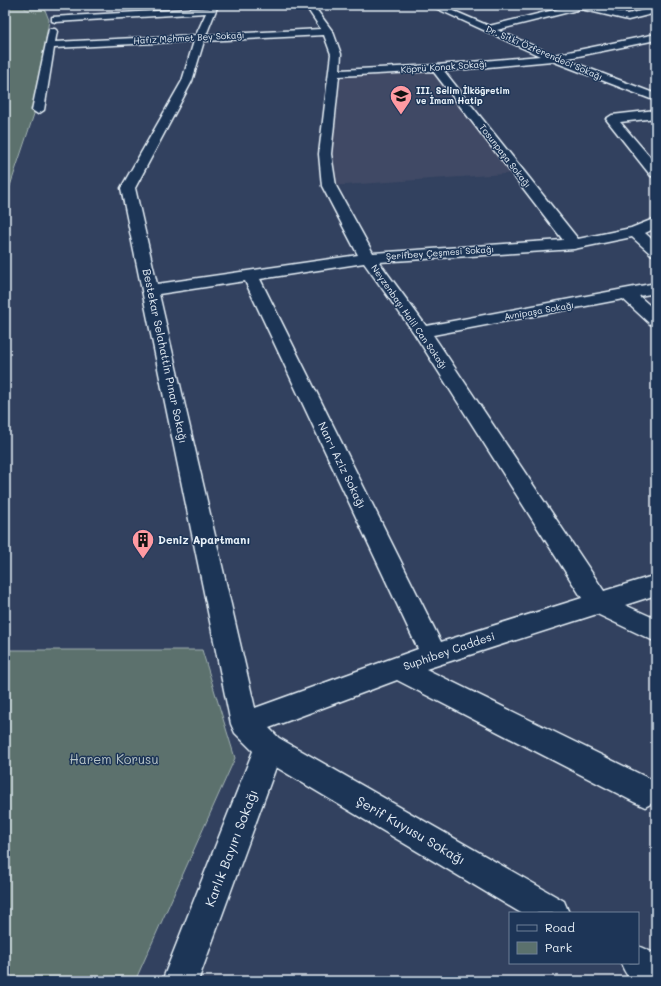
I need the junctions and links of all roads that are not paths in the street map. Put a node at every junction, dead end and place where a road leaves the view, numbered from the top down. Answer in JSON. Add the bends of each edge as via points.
{"nodes":[{"id":1,"x":309,"y":5,"type":"edge"},
{"id":2,"x":434,"y":5,"type":"edge"},
{"id":3,"x":582,"y":6,"type":"edge"},
{"id":4,"x":213,"y":8,"type":"edge"},
{"id":5,"x":656,"y":10,"type":"edge"},
{"id":6,"x":489,"y":29,"type":"junction"},
{"id":7,"x":328,"y":32,"type":"junction"},
{"id":8,"x":656,"y":37,"type":"edge"},
{"id":9,"x":200,"y":38,"type":"junction"},
{"id":10,"x":49,"y":45,"type":"junction"},
{"id":11,"x":553,"y":58,"type":"junction"},
{"id":12,"x":436,"y":68,"type":"junction"},
{"id":13,"x":335,"y":73,"type":"junction"},
{"id":14,"x":649,"y":85,"type":"dead end"},
{"id":15,"x":629,"y":89,"type":"junction"},
{"id":16,"x":656,"y":98,"type":"edge"},
{"id":17,"x":38,"y":110,"type":"dead end"},
{"id":18,"x":656,"y":114,"type":"edge"},
{"id":19,"x":656,"y":173,"type":"edge"},
{"id":20,"x":656,"y":222,"type":"edge"},
{"id":21,"x":635,"y":232,"type":"junction"},
{"id":22,"x":574,"y":244,"type":"junction"},
{"id":23,"x":656,"y":251,"type":"edge"},
{"id":24,"x":368,"y":258,"type":"junction"},
{"id":25,"x":250,"y":275,"type":"junction"},
{"id":26,"x":656,"y":288,"type":"edge"},
{"id":27,"x":151,"y":290,"type":"junction"},
{"id":28,"x":628,"y":295,"type":"junction"},
{"id":29,"x":656,"y":320,"type":"edge"},
{"id":30,"x":422,"y":332,"type":"junction"},
{"id":31,"x":656,"y":585,"type":"edge"},
{"id":32,"x":598,"y":602,"type":"junction"},
{"id":33,"x":656,"y":631,"type":"edge"},
{"id":34,"x":434,"y":655,"type":"junction"},
{"id":35,"x":398,"y":668,"type":"junction"},
{"id":36,"x":245,"y":724,"type":"junction"},
{"id":37,"x":269,"y":747,"type":"junction"},
{"id":38,"x":644,"y":792,"type":"dead end"},
{"id":39,"x":550,"y":912,"type":"edge"},
{"id":40,"x":639,"y":964,"type":"edge"},
{"id":41,"x":656,"y":974,"type":"edge"},
{"id":42,"x":180,"y":981,"type":"edge"}],
"edges":[{"from":1,"to":7,"type":"street","name":"Neyzenbaşı Halil Can Sokağı"},
{"from":2,"to":6,"type":"street","name":"Dr. Sıtkı Özferendeci Sokağı"},
{"from":3,"to":5,"type":"street","via":[[628,17]]},
{"from":3,"to":6,"type":"street"},
{"from":4,"to":9,"type":"street","name":"Bestekar Selahattin Pınar Sokağı"},
{"from":4,"to":10,"type":"street","via":[[53,15]]},
{"from":6,"to":11,"type":"street","name":"Dr. Sıtkı Özferendeci Sokağı"},
{"from":7,"to":9,"type":"street","name":"Hafız Mehmet Bey Sokağı"},
{"from":7,"to":13,"type":"street","name":"Neyzenbaşı Halil Can Sokağı","via":[[336,54]]},
{"from":8,"to":11,"type":"street","name":"Köprü Konak Sokağı"},
{"from":9,"to":10,"type":"street","name":"Hafız Mehmet Bey Sokağı"},
{"from":9,"to":27,"type":"street","name":"Bestekar Selahattin Pınar Sokağı","via":[[187,81],[128,188]]},
{"from":10,"to":17,"type":"street"},
{"from":11,"to":12,"type":"street","name":"Köprü Konak Sokağı"},
{"from":11,"to":15,"type":"street","name":"Dr. Sıtkı Özferendeci Sokağı"},
{"from":12,"to":13,"type":"street","name":"Köprü Konak Sokağı"},
{"from":12,"to":22,"type":"street","name":"Tosunpaşa Sokağı"},
{"from":13,"to":24,"type":"street","name":"Neyzenbaşı Halil Can Sokağı","via":[[325,154],[329,186]]},
{"from":14,"to":15,"type":"street"},
{"from":15,"to":16,"type":"street","name":"Dr. Sıtkı Özferendeci Sokağı"},
{"from":18,"to":19,"type":"street","via":[[612,119]]},
{"from":20,"to":21,"type":"street","name":"Şerifbey Çeşmesi Sokağı"},
{"from":21,"to":22,"type":"street","name":"Şerifbey Çeşmesi Sokağı"},
{"from":21,"to":23,"type":"street"},
{"from":22,"to":24,"type":"street","name":"Şerifbey Çeşmesi Sokağı"},
{"from":24,"to":25,"type":"street","name":"Şerifbey Çeşmesi Sokağı"},
{"from":24,"to":30,"type":"street","name":"Neyzenbaşı Halil Can Sokağı"},
{"from":25,"to":27,"type":"street","name":"Şerifbey Çeşmesi Sokağı"},
{"from":25,"to":34,"type":"street","name":"Nan-ı Aziz Sokağı"},
{"from":26,"to":28,"type":"street","name":"Avnipaşa Sokağı"},
{"from":27,"to":36,"type":"street","name":"Bestekar Selahattin Pınar Sokağı"},
{"from":28,"to":29,"type":"street"},
{"from":28,"to":30,"type":"street","name":"Avnipaşa Sokağı"},
{"from":30,"to":32,"type":"street","name":"Neyzenbaşı Halil Can Sokağı"},
{"from":31,"to":32,"type":"street","name":"Suphibey Caddesi"},
{"from":32,"to":33,"type":"street"},
{"from":32,"to":34,"type":"street","name":"Suphibey Caddesi"},
{"from":34,"to":35,"type":"street","name":"Suphibey Caddesi"},
{"from":35,"to":36,"type":"street","name":"Suphibey Caddesi"},
{"from":35,"to":38,"type":"street"},
{"from":36,"to":37,"type":"street"},
{"from":37,"to":39,"type":"street","name":"Şerif Kuyusu Sokağı"},
{"from":37,"to":42,"type":"street","name":"Karlık Bayırı Sokağı"},
{"from":40,"to":41,"type":"street"}]}
